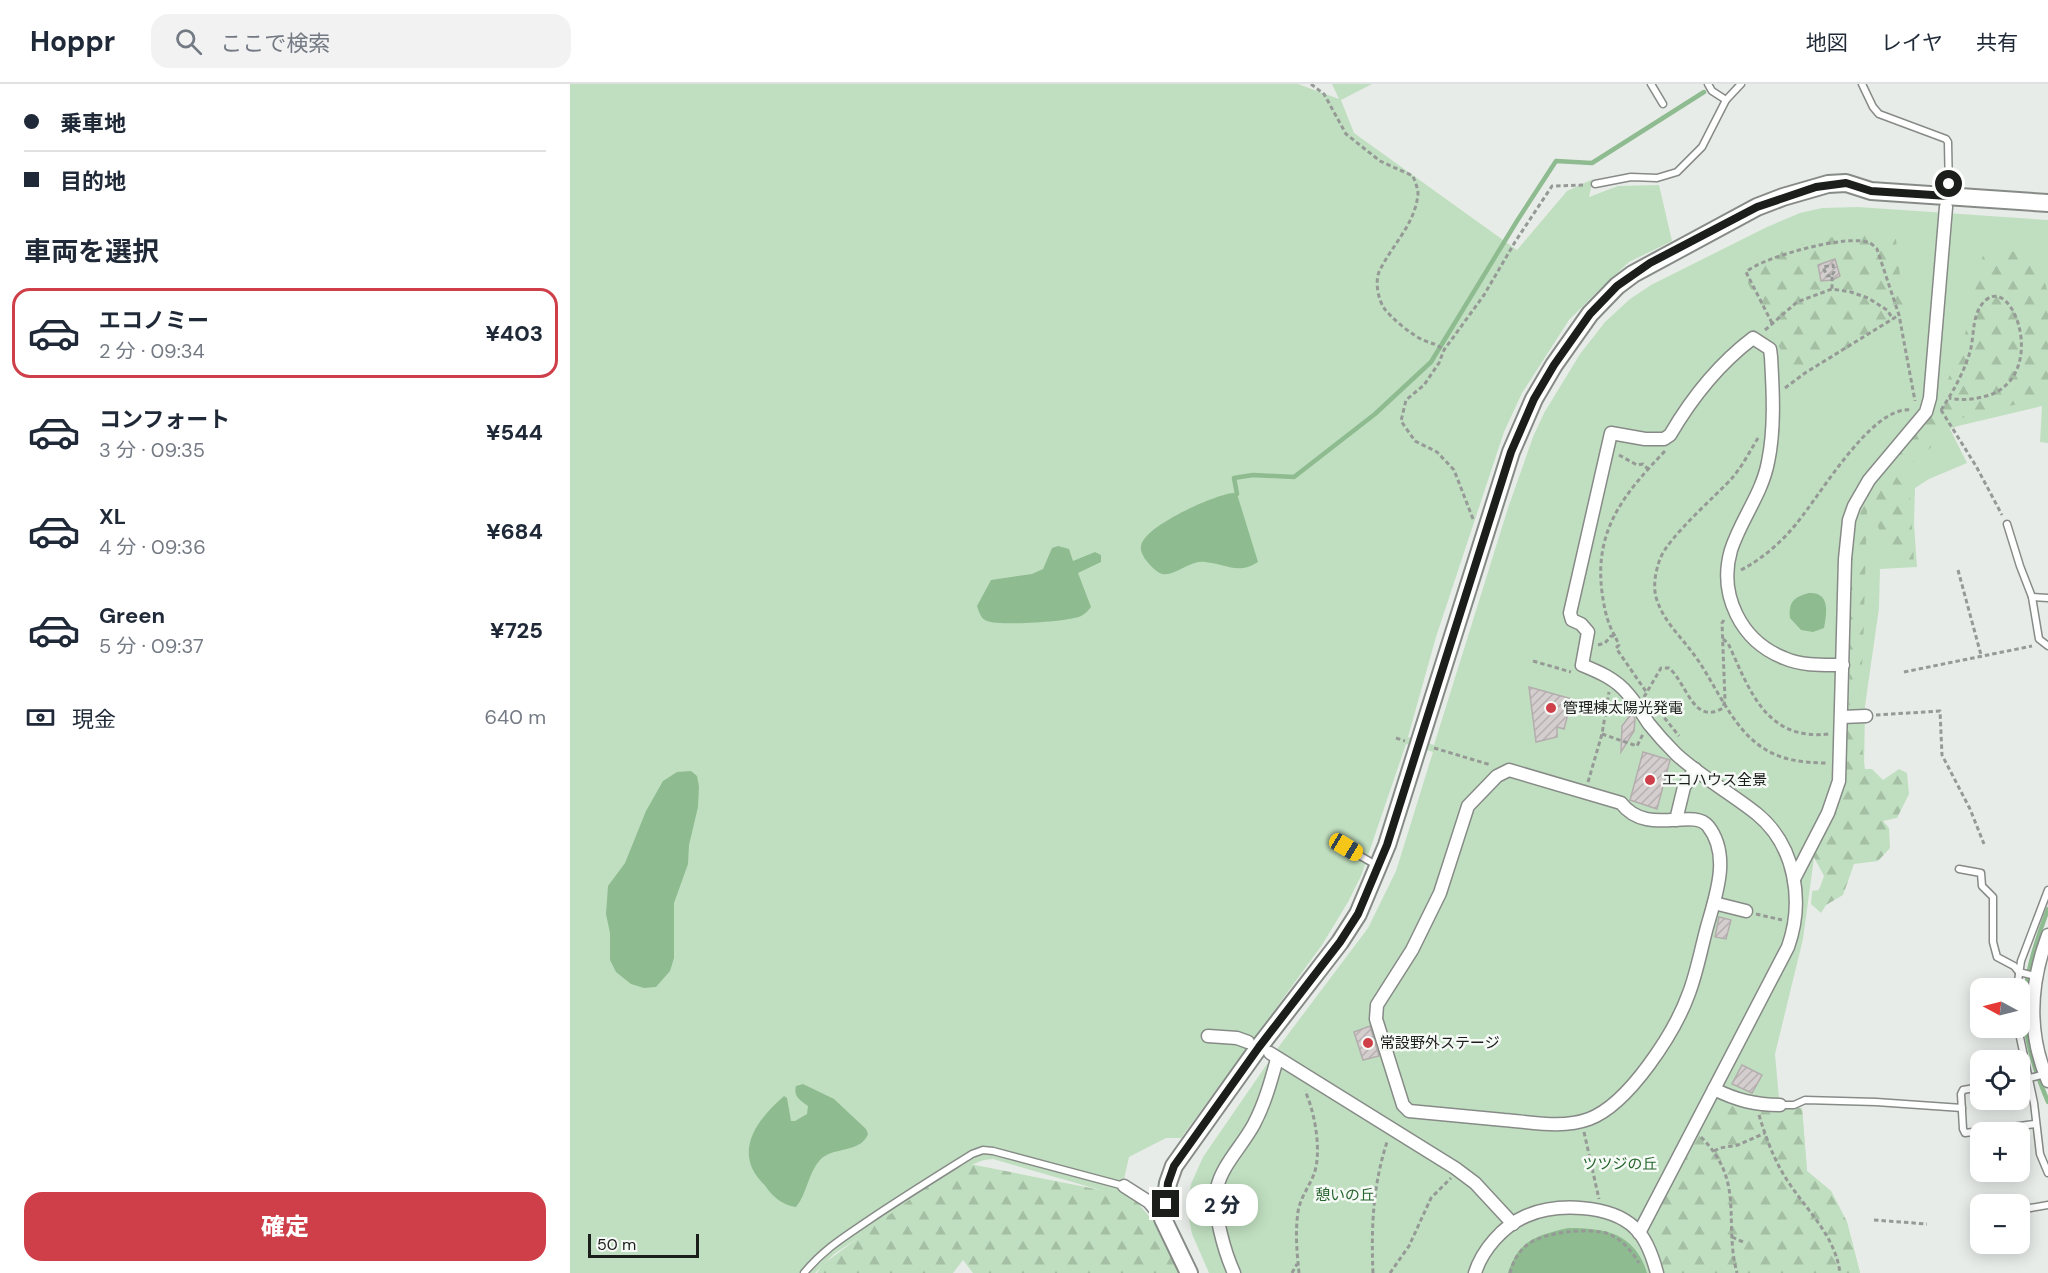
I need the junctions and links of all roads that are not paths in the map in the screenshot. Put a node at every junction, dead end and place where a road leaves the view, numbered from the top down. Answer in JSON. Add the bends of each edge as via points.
{"nodes":[{"id":1,"x":1651,"y":84,"type":"edge"},
{"id":2,"x":1708,"y":84,"type":"edge"},
{"id":3,"x":1741,"y":84,"type":"edge"},
{"id":4,"x":1862,"y":84,"type":"edge"},
{"id":5,"x":1726,"y":100,"type":"junction"},
{"id":6,"x":1663,"y":104,"type":"dead end"},
{"id":7,"x":1595,"y":184,"type":"road end"},
{"id":8,"x":1947,"y":202,"type":"junction"},
{"id":9,"x":2048,"y":203,"type":"edge"},
{"id":10,"x":2007,"y":524,"type":"road end"},
{"id":11,"x":2032,"y":597,"type":"junction"},
{"id":12,"x":2048,"y":598,"type":"edge"},
{"id":13,"x":2046,"y":645,"type":"edge"},
{"id":14,"x":1843,"y":665,"type":"junction"},
{"id":15,"x":1866,"y":716,"type":"road end"},
{"id":16,"x":1842,"y":717,"type":"junction"},
{"id":17,"x":1695,"y":769,"type":"junction"},
{"id":18,"x":1676,"y":820,"type":"junction"},
{"id":19,"x":1346,"y":847,"type":"dead end"},
{"id":20,"x":1379,"y":867,"type":"junction"},
{"id":21,"x":1959,"y":869,"type":"dead end"},
{"id":22,"x":1794,"y":879,"type":"junction"},
{"id":23,"x":2048,"y":890,"type":"edge"},
{"id":24,"x":1714,"y":903,"type":"junction"},
{"id":25,"x":1746,"y":911,"type":"road end"},
{"id":26,"x":2048,"y":935,"type":"edge"},
{"id":27,"x":2019,"y":972,"type":"junction"},
{"id":28,"x":2035,"y":976,"type":"junction"},
{"id":29,"x":2018,"y":978,"type":"edge"},
{"id":30,"x":1208,"y":1036,"type":"dead end"},
{"id":31,"x":1248,"y":1042,"type":"dead end"},
{"id":32,"x":2047,"y":1077,"type":"edge"},
{"id":33,"x":2030,"y":1079,"type":"edge"},
{"id":34,"x":2030,"y":1087,"type":"edge"},
{"id":35,"x":1714,"y":1089,"type":"junction"},
{"id":36,"x":1970,"y":1089,"type":"edge"},
{"id":37,"x":1780,"y":1105,"type":"joint"},
{"id":38,"x":1962,"y":1108,"type":"junction"},
{"id":39,"x":2035,"y":1124,"type":"junction"},
{"id":40,"x":2048,"y":1173,"type":"edge"},
{"id":41,"x":1124,"y":1186,"type":"joint"},
{"id":42,"x":2048,"y":1205,"type":"edge"},
{"id":43,"x":2030,"y":1208,"type":"edge"},
{"id":44,"x":1162,"y":1219,"type":"junction"},
{"id":45,"x":1513,"y":1224,"type":"junction"},
{"id":46,"x":1640,"y":1233,"type":"junction"},
{"id":47,"x":804,"y":1273,"type":"edge"},
{"id":48,"x":1189,"y":1273,"type":"edge"},
{"id":49,"x":1234,"y":1273,"type":"edge"},
{"id":50,"x":1475,"y":1273,"type":"edge"},
{"id":51,"x":1657,"y":1273,"type":"edge"}],
"edges":[{"from":1,"to":6,"type":"lane"},
{"from":2,"to":5,"type":"lane"},
{"from":3,"to":5,"type":"lane"},
{"from":4,"to":8,"type":"lane","via":[[1879,114],[1946,139]]},
{"from":5,"to":7,"type":"lane","via":[[1702,147],[1677,172],[1657,178],[1631,177]]},
{"from":8,"to":9,"type":"street"},
{"from":8,"to":14,"type":"street","via":[[1930,398],[1869,480],[1849,520]]},
{"from":8,"to":20,"type":"street","via":[[1871,191],[1846,183],[1782,197],[1650,263],[1617,286],[1590,314],[1534,399],[1511,452]]},
{"from":10,"to":11,"type":"lane"},
{"from":11,"to":12,"type":"lane"},
{"from":11,"to":13,"type":"lane","via":[[2039,639]]},
{"from":14,"to":16,"type":"street"},
{"from":14,"to":17,"type":"street","via":[[1801,663],[1767,650],[1740,623],[1728,590],[1731,552],[1766,471],[1771,440],[1770,349],[1753,338],[1738,348],[1664,440],[1611,433],[1570,617],[1588,632],[1582,665],[1608,676],[1628,693],[1651,726]]},
{"from":15,"to":16,"type":"street"},
{"from":16,"to":22,"type":"street","via":[[1835,796]]},
{"from":17,"to":18,"type":"street","via":[[1684,787]]},
{"from":17,"to":22,"type":"street","via":[[1759,815],[1779,841]]},
{"from":18,"to":24,"type":"street","via":[[1702,821],[1718,845],[1719,875]]},
{"from":18,"to":24,"type":"street","via":[[1652,821],[1626,810],[1621,803],[1509,771],[1497,776],[1468,806],[1440,893],[1412,950],[1377,1005],[1376,1019],[1403,1105],[1408,1111],[1561,1125],[1601,1113],[1617,1102],[1670,1033],[1690,991]]},
{"from":19,"to":20,"type":"lane"},
{"from":20,"to":44,"type":"street","via":[[1358,914],[1340,942],[1174,1166]]},
{"from":21,"to":27,"type":"lane","via":[[1981,873],[1982,886],[1993,897],[1997,957]]},
{"from":22,"to":35,"type":"street","via":[[1796,916],[1788,947]]},
{"from":23,"to":27,"type":"lane"},
{"from":24,"to":25,"type":"street"},
{"from":26,"to":28,"type":"street"},
{"from":27,"to":28,"type":"lane"},
{"from":27,"to":29,"type":"lane"},
{"from":28,"to":32,"type":"street","via":[[2033,1025]]},
{"from":30,"to":31,"type":"street"},
{"from":32,"to":33,"type":"lane"},
{"from":34,"to":39,"type":"lane"},
{"from":35,"to":37,"type":"street","via":[[1757,1105]]},
{"from":35,"to":46,"type":"street"},
{"from":36,"to":38,"type":"lane","via":[[1961,1094]]},
{"from":37,"to":38,"type":"lane","via":[[1805,1100]]},
{"from":38,"to":39,"type":"lane","via":[[1965,1133]]},
{"from":39,"to":40,"type":"lane"},
{"from":41,"to":44,"type":"street","via":[[1149,1202]]},
{"from":41,"to":47,"type":"lane","via":[[983,1150],[831,1246]]},
{"from":42,"to":43,"type":"lane"},
{"from":44,"to":48,"type":"street"},
{"from":45,"to":46,"type":"street","via":[[1537,1212],[1600,1210],[1622,1218]]},
{"from":45,"to":49,"type":"street","via":[[1458,1170],[1273,1056],[1265,1101],[1216,1188],[1223,1244]]},
{"from":45,"to":50,"type":"street","via":[[1487,1249]]},
{"from":46,"to":51,"type":"street"}]}
